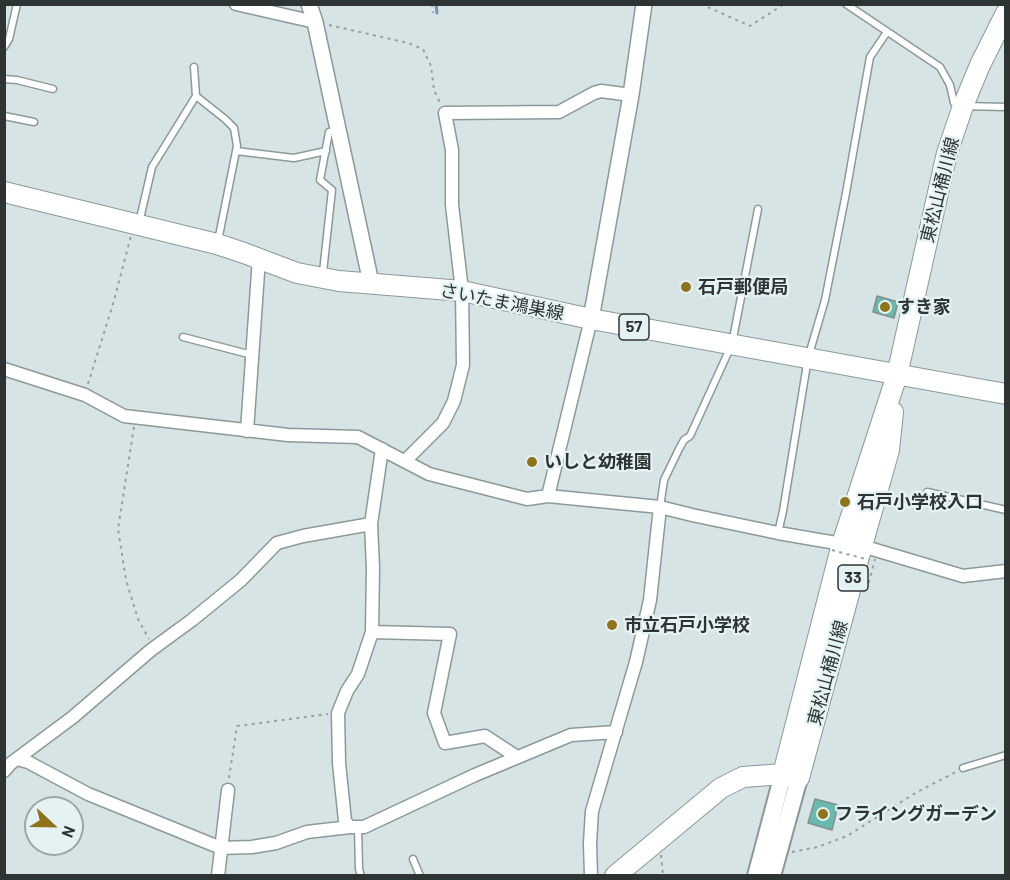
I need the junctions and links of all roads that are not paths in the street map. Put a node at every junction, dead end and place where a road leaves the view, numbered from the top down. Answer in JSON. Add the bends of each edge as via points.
{"nodes":[{"id":1,"x":17,"y":4,"type":"edge"},
{"id":2,"x":236,"y":4,"type":"edge"},
{"id":3,"x":309,"y":4,"type":"edge"},
{"id":4,"x":644,"y":4,"type":"edge"},
{"id":5,"x":846,"y":4,"type":"edge"},
{"id":6,"x":1005,"y":13,"type":"edge"},
{"id":7,"x":315,"y":22,"type":"junction"},
{"id":8,"x":887,"y":32,"type":"junction"},
{"id":9,"x":4,"y":48,"type":"edge"},
{"id":10,"x":194,"y":67,"type":"dead end"},
{"id":11,"x":4,"y":79,"type":"edge"},
{"id":12,"x":53,"y":89,"type":"dead end"},
{"id":13,"x":631,"y":95,"type":"junction"},
{"id":14,"x":196,"y":96,"type":"junction"},
{"id":15,"x":963,"y":106,"type":"junction"},
{"id":16,"x":1005,"y":107,"type":"edge"},
{"id":17,"x":4,"y":116,"type":"edge"},
{"id":18,"x":34,"y":122,"type":"dead end"},
{"id":19,"x":338,"y":128,"type":"junction"},
{"id":20,"x":236,"y":151,"type":"junction"},
{"id":21,"x":326,"y":151,"type":"junction"},
{"id":22,"x":4,"y":192,"type":"edge"},
{"id":23,"x":758,"y":209,"type":"dead end"},
{"id":24,"x":137,"y":224,"type":"junction"},
{"id":25,"x":217,"y":244,"type":"junction"},
{"id":26,"x":259,"y":258,"type":"junction"},
{"id":27,"x":323,"y":272,"type":"dead end"},
{"id":28,"x":371,"y":283,"type":"junction"},
{"id":29,"x":462,"y":291,"type":"junction"},
{"id":30,"x":591,"y":319,"type":"junction"},
{"id":31,"x":183,"y":337,"type":"dead end"},
{"id":32,"x":732,"y":344,"type":"junction"},
{"id":33,"x":252,"y":355,"type":"junction"},
{"id":34,"x":808,"y":358,"type":"junction"},
{"id":35,"x":4,"y":369,"type":"edge"},
{"id":36,"x":897,"y":375,"type":"junction"},
{"id":37,"x":1005,"y":394,"type":"edge"},
{"id":38,"x":247,"y":431,"type":"junction"},
{"id":39,"x":382,"y":449,"type":"junction"},
{"id":40,"x":405,"y":461,"type":"junction"},
{"id":41,"x":927,"y":492,"type":"dead end"},
{"id":42,"x":548,"y":496,"type":"junction"},
{"id":43,"x":660,"y":507,"type":"junction"},
{"id":44,"x":1005,"y":510,"type":"edge"},
{"id":45,"x":371,"y":524,"type":"junction"},
{"id":46,"x":778,"y":533,"type":"junction"},
{"id":47,"x":837,"y":547,"type":"junction"},
{"id":48,"x":865,"y":553,"type":"junction"},
{"id":49,"x":1005,"y":571,"type":"edge"},
{"id":50,"x":372,"y":632,"type":"junction"},
{"id":51,"x":616,"y":732,"type":"junction"},
{"id":52,"x":1005,"y":754,"type":"edge"},
{"id":53,"x":517,"y":757,"type":"junction"},
{"id":54,"x":9,"y":762,"type":"edge"},
{"id":55,"x":963,"y":768,"type":"road end"},
{"id":56,"x":791,"y":776,"type":"junction"},
{"id":57,"x":228,"y":790,"type":"road end"},
{"id":58,"x":354,"y":827,"type":"junction"},
{"id":59,"x":221,"y":848,"type":"junction"},
{"id":60,"x":413,"y":859,"type":"dead end"},
{"id":61,"x":218,"y":876,"type":"edge"},
{"id":62,"x":361,"y":876,"type":"edge"},
{"id":63,"x":420,"y":876,"type":"edge"},
{"id":64,"x":591,"y":876,"type":"edge"},
{"id":65,"x":615,"y":876,"type":"edge"},
{"id":66,"x":756,"y":876,"type":"edge"},
{"id":67,"x":772,"y":876,"type":"edge"}],
"edges":[{"from":1,"to":9,"type":"lane"},
{"from":2,"to":7,"type":"street"},
{"from":3,"to":7,"type":"street"},
{"from":4,"to":13,"type":"street"},
{"from":5,"to":8,"type":"lane"},
{"from":6,"to":15,"type":"main road","name":"東松山桶川線","number":"33"},
{"from":7,"to":19,"type":"street"},
{"from":8,"to":15,"type":"lane","via":[[940,67],[954,102]]},
{"from":8,"to":34,"type":"lane","via":[[870,57],[827,290]]},
{"from":10,"to":14,"type":"lane"},
{"from":11,"to":12,"type":"lane"},
{"from":13,"to":29,"type":"street","via":[[601,91],[559,112],[445,113],[452,150],[452,205]]},
{"from":13,"to":30,"type":"street"},
{"from":14,"to":20,"type":"lane","via":[[234,128]]},
{"from":14,"to":24,"type":"lane","via":[[152,167]]},
{"from":15,"to":16,"type":"lane"},
{"from":15,"to":36,"type":"main road","name":"東松山桶川線","number":"33","via":[[947,153]]},
{"from":17,"to":18,"type":"lane"},
{"from":19,"to":21,"type":"lane","via":[[329,132]]},
{"from":19,"to":28,"type":"street"},
{"from":20,"to":21,"type":"lane","via":[[294,158]]},
{"from":20,"to":25,"type":"lane"},
{"from":21,"to":27,"type":"lane","via":[[320,180],[332,190]]},
{"from":22,"to":24,"type":"main road","name":"さいたま鴻巣線","number":"57"},
{"from":23,"to":32,"type":"lane"},
{"from":24,"to":25,"type":"main road","name":"さいたま鴻巣線","number":"57"},
{"from":25,"to":26,"type":"main road","name":"さいたま鴻巣線","number":"57"},
{"from":26,"to":28,"type":"main road","name":"さいたま鴻巣線","number":"57","via":[[297,273]]},
{"from":26,"to":33,"type":"street"},
{"from":28,"to":29,"type":"main road","name":"さいたま鴻巣線","number":"57"},
{"from":29,"to":30,"type":"main road","name":"さいたま鴻巣線","number":"57"},
{"from":29,"to":40,"type":"street","via":[[463,365],[454,401],[443,423]]},
{"from":30,"to":32,"type":"main road","name":"さいたま鴻巣線","number":"57"},
{"from":30,"to":42,"type":"street"},
{"from":31,"to":33,"type":"lane"},
{"from":32,"to":34,"type":"main road","name":"さいたま鴻巣線","number":"57"},
{"from":32,"to":43,"type":"lane","via":[[690,436],[679,448],[664,480]]},
{"from":33,"to":38,"type":"street"},
{"from":34,"to":36,"type":"main road","name":"さいたま鴻巣線","number":"57"},
{"from":34,"to":46,"type":"lane"},
{"from":35,"to":38,"type":"street","via":[[85,395],[124,417]]},
{"from":36,"to":37,"type":"main road","name":"さいたま鴻巣線","number":"57"},
{"from":36,"to":47,"type":"main road","name":"東松山桶川線","number":"33"},
{"from":36,"to":48,"type":"main road","name":"東松山桶川線","number":"33","via":[[889,450]]},
{"from":38,"to":39,"type":"street","via":[[358,437]]},
{"from":39,"to":40,"type":"street"},
{"from":39,"to":45,"type":"street"},
{"from":40,"to":42,"type":"street","via":[[429,474],[527,499]]},
{"from":41,"to":44,"type":"lane"},
{"from":42,"to":43,"type":"street"},
{"from":43,"to":46,"type":"street"},
{"from":43,"to":51,"type":"street","via":[[650,600]]},
{"from":45,"to":50,"type":"street"},
{"from":45,"to":54,"type":"street","via":[[277,543],[241,580],[154,647],[73,717]]},
{"from":46,"to":47,"type":"street"},
{"from":47,"to":56,"type":"main road","name":"東松山桶川線","number":"33"},
{"from":48,"to":49,"type":"street","via":[[963,576]]},
{"from":48,"to":56,"type":"main road","name":"東松山桶川線","number":"33"},
{"from":50,"to":53,"type":"street","via":[[450,634],[434,713],[445,743],[485,736]]},
{"from":50,"to":58,"type":"street","via":[[358,674],[338,713],[345,821]]},
{"from":51,"to":53,"type":"street","via":[[571,735]]},
{"from":51,"to":64,"type":"street","via":[[592,811]]},
{"from":52,"to":55,"type":"lane"},
{"from":53,"to":58,"type":"street","via":[[364,827]]},
{"from":54,"to":59,"type":"street","via":[[28,762],[88,794]]},
{"from":56,"to":65,"type":"main road","via":[[743,777],[721,788]]},
{"from":56,"to":66,"type":"main road"},
{"from":56,"to":67,"type":"main road"},
{"from":57,"to":59,"type":"street"},
{"from":58,"to":59,"type":"street","via":[[307,832],[252,847]]},
{"from":58,"to":62,"type":"lane"},
{"from":59,"to":61,"type":"street"},
{"from":60,"to":63,"type":"lane"}]}
